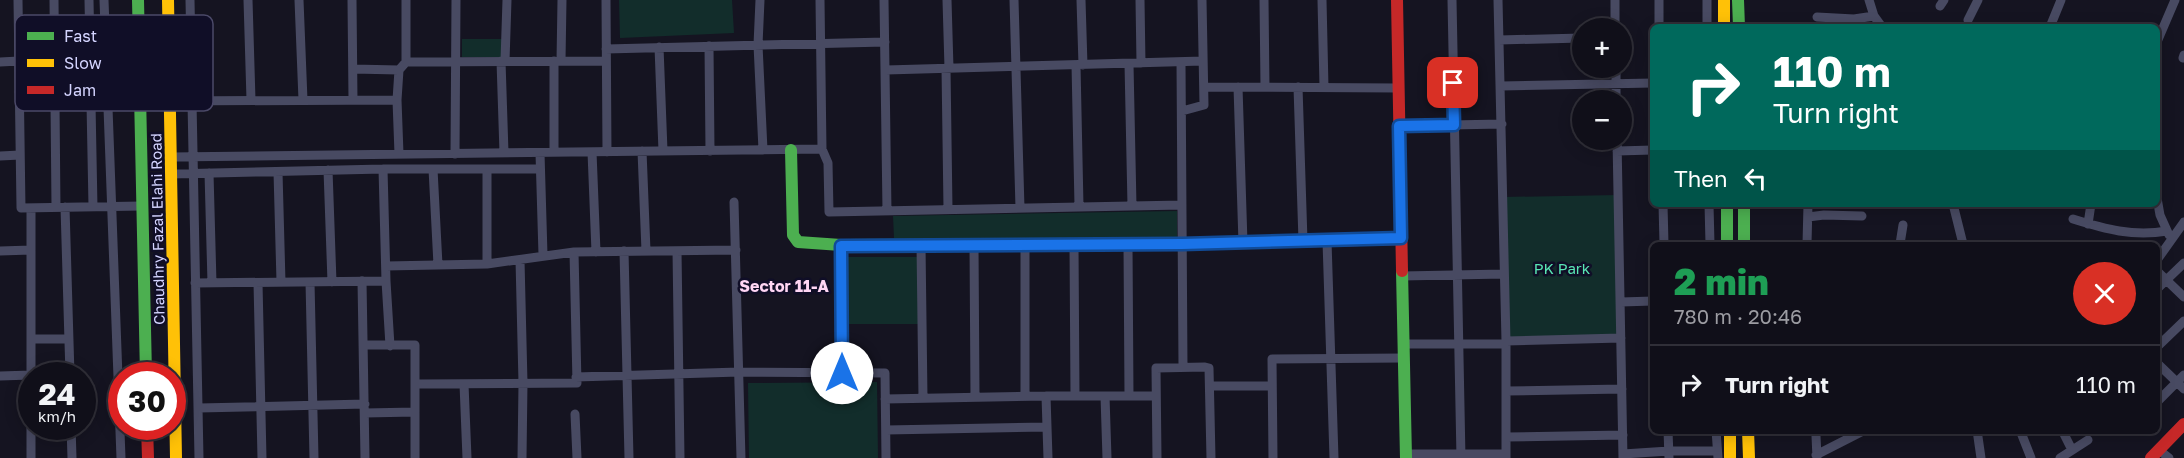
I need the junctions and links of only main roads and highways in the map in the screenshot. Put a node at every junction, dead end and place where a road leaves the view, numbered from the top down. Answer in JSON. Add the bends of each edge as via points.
{"nodes":[{"id":1,"x":138,"y":0,"type":"edge"},
{"id":2,"x":146,"y":0,"type":"edge"},
{"id":3,"x":168,"y":0,"type":"edge"},
{"id":4,"x":1396,"y":0,"type":"edge"},
{"id":5,"x":1724,"y":0,"type":"edge"},
{"id":6,"x":1738,"y":0,"type":"edge"},
{"id":7,"x":138,"y":15,"type":"edge"},
{"id":8,"x":146,"y":15,"type":"edge"},
{"id":9,"x":168,"y":15,"type":"edge"},
{"id":10,"x":1724,"y":24,"type":"edge"},
{"id":11,"x":1739,"y":24,"type":"edge"},
{"id":12,"x":140,"y":111,"type":"edge"},
{"id":13,"x":170,"y":111,"type":"edge"},
{"id":14,"x":791,"y":150,"type":"road end"},
{"id":15,"x":1727,"y":207,"type":"edge"},
{"id":16,"x":1744,"y":207,"type":"edge"},
{"id":17,"x":1401,"y":238,"type":"junction"},
{"id":18,"x":1727,"y":242,"type":"edge"},
{"id":19,"x":1744,"y":242,"type":"edge"},
{"id":20,"x":146,"y":362,"type":"edge"},
{"id":21,"x":2184,"y":424,"type":"edge"},
{"id":22,"x":1730,"y":434,"type":"edge"},
{"id":23,"x":1748,"y":434,"type":"edge"},
{"id":24,"x":147,"y":440,"type":"edge"},
{"id":25,"x":2160,"y":455,"type":"edge"},
{"id":26,"x":1406,"y":456,"type":"edge"},
{"id":27,"x":148,"y":458,"type":"edge"},
{"id":28,"x":176,"y":458,"type":"edge"},
{"id":29,"x":1730,"y":458,"type":"edge"},
{"id":30,"x":1749,"y":458,"type":"edge"}],
"edges":[{"from":1,"to":7,"type":"main road","name":"Chaudhry Fazal Elahi Road"},
{"from":2,"to":8,"type":"main road"},
{"from":3,"to":9,"type":"main road","name":"Chaudhry Fazal Elahi Road"},
{"from":4,"to":17,"type":"main road"},
{"from":5,"to":10,"type":"main road"},
{"from":6,"to":11,"type":"main road"},
{"from":12,"to":20,"type":"main road","name":"Chaudhry Fazal Elahi Road"},
{"from":13,"to":28,"type":"main road","name":"Chaudhry Fazal Elahi Road"},
{"from":14,"to":17,"type":"main road","via":[[793,235],[805,244],[1128,245]]},
{"from":15,"to":18,"type":"main road"},
{"from":16,"to":19,"type":"main road"},
{"from":17,"to":26,"type":"main road"},
{"from":21,"to":25,"type":"main road"},
{"from":22,"to":29,"type":"main road"},
{"from":23,"to":30,"type":"main road"},
{"from":24,"to":27,"type":"main road"}]}
